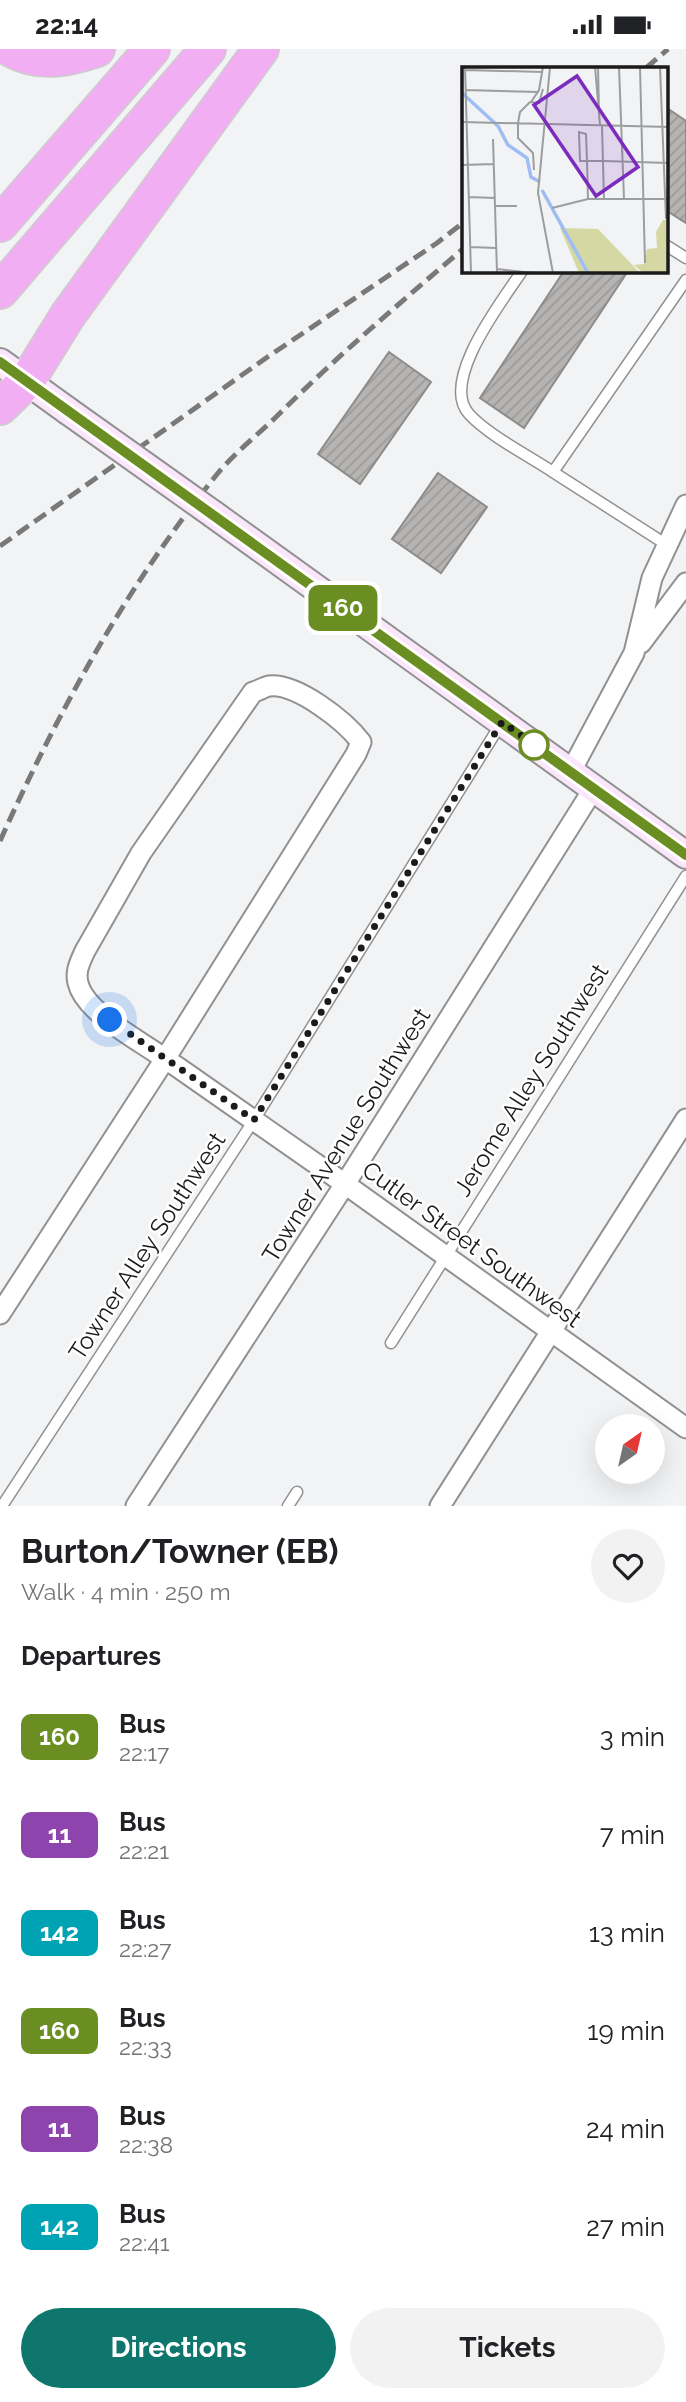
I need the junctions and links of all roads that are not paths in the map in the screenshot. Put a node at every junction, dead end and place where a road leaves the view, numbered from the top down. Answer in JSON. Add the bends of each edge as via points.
{"nodes":[{"id":1,"x":11,"y":49,"type":"edge"},
{"id":2,"x":97,"y":49,"type":"edge"},
{"id":3,"x":152,"y":49,"type":"edge"},
{"id":4,"x":208,"y":49,"type":"edge"},
{"id":5,"x":261,"y":49,"type":"edge"},
{"id":6,"x":0,"y":224,"type":"edge"},
{"id":7,"x":668,"y":247,"type":"edge"},
{"id":8,"x":686,"y":258,"type":"edge"},
{"id":9,"x":521,"y":273,"type":"edge"},
{"id":10,"x":686,"y":280,"type":"edge"},
{"id":11,"x":0,"y":291,"type":"edge"},
{"id":12,"x":13,"y":371,"type":"edge"},
{"id":13,"x":0,"y":407,"type":"edge"},
{"id":14,"x":554,"y":472,"type":"junction"},
{"id":15,"x":686,"y":505,"type":"edge"},
{"id":16,"x":667,"y":545,"type":"junction"},
{"id":17,"x":686,"y":583,"type":"edge"},
{"id":18,"x":634,"y":653,"type":"junction"},
{"id":19,"x":502,"y":722,"type":"junction"},
{"id":20,"x":571,"y":771,"type":"junction"},
{"id":21,"x":594,"y":788,"type":"junction"},
{"id":22,"x":686,"y":855,"type":"edge"},
{"id":23,"x":686,"y":876,"type":"edge"},
{"id":24,"x":165,"y":1059,"type":"junction"},
{"id":25,"x":686,"y":1119,"type":"edge"},
{"id":26,"x":254,"y":1120,"type":"junction"},
{"id":27,"x":345,"y":1184,"type":"junction"},
{"id":28,"x":446,"y":1256,"type":"junction"},
{"id":29,"x":0,"y":1314,"type":"edge"},
{"id":30,"x":551,"y":1331,"type":"junction"},
{"id":31,"x":391,"y":1343,"type":"dead end"},
{"id":32,"x":686,"y":1427,"type":"edge"},
{"id":33,"x":297,"y":1492,"type":"dead end"},
{"id":34,"x":2,"y":1506,"type":"edge"},
{"id":35,"x":136,"y":1506,"type":"edge"},
{"id":36,"x":288,"y":1506,"type":"edge"},
{"id":37,"x":440,"y":1506,"type":"edge"}],
"edges":[{"from":1,"to":2,"type":"highway","via":[[48,59]]},
{"from":3,"to":6,"type":"highway"},
{"from":4,"to":11,"type":"highway"},
{"from":5,"to":12,"type":"highway","via":[[68,315]]},
{"from":7,"to":8,"type":"lane"},
{"from":9,"to":14,"type":"lane","via":[[472,349],[461,400],[468,414],[487,429]]},
{"from":10,"to":14,"type":"lane"},
{"from":12,"to":13,"type":"highway"},
{"from":12,"to":19,"type":"main road","bridge":true},
{"from":14,"to":16,"type":"lane"},
{"from":15,"to":16,"type":"street"},
{"from":16,"to":18,"type":"street","via":[[652,578]]},
{"from":17,"to":18,"type":"street"},
{"from":18,"to":20,"type":"street"},
{"from":19,"to":20,"type":"main road"},
{"from":19,"to":26,"type":"lane","name":"Towner Alley Southwest"},
{"from":20,"to":21,"type":"main road"},
{"from":21,"to":22,"type":"main road"},
{"from":21,"to":27,"type":"street","name":"Towner Avenue Southwest"},
{"from":23,"to":28,"type":"lane","name":"Jerome Alley Southwest"},
{"from":24,"to":24,"type":"street","name":"Cutler Street Southwest","via":[[90,1006],[78,984],[78,967],[141,853],[253,692],[269,686],[291,689],[349,727],[361,742]]},
{"from":24,"to":26,"type":"street","name":"Cutler Street Southwest"},
{"from":24,"to":29,"type":"street"},
{"from":25,"to":30,"type":"street"},
{"from":26,"to":27,"type":"street","name":"Cutler Street Southwest"},
{"from":26,"to":34,"type":"lane","name":"Towner Alley Southwest"},
{"from":27,"to":28,"type":"street","name":"Cutler Street Southwest"},
{"from":27,"to":35,"type":"street","name":"Towner Avenue Southwest"},
{"from":28,"to":30,"type":"street","name":"Cutler Street Southwest"},
{"from":28,"to":31,"type":"lane","name":"Jerome Alley Southwest"},
{"from":30,"to":32,"type":"street","name":"Cutler Street Southwest"},
{"from":30,"to":37,"type":"street"},
{"from":33,"to":36,"type":"lane"}]}
